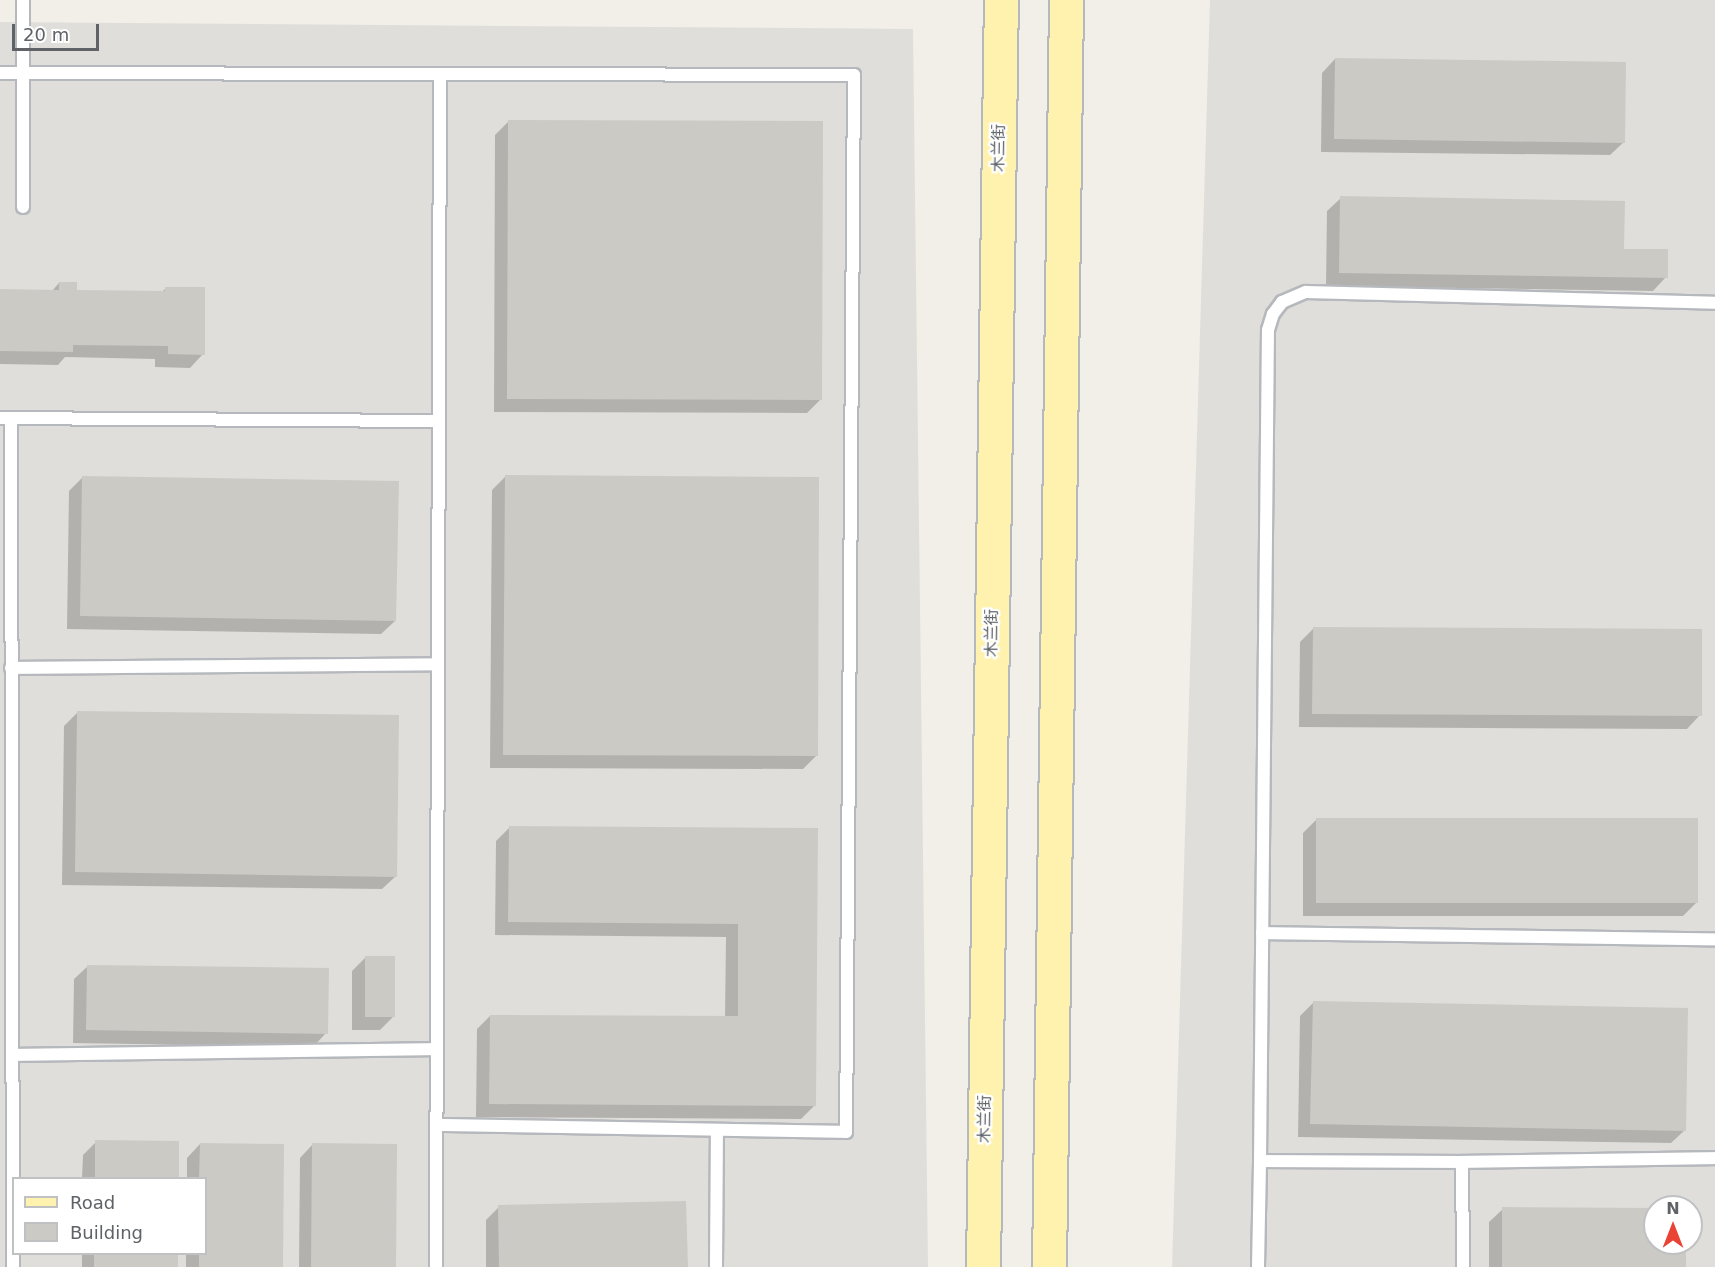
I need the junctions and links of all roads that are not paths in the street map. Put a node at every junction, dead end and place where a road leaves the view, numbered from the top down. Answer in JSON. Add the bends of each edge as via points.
{"nodes":[{"id":1,"x":23,"y":0,"type":"edge"},
{"id":2,"x":1001,"y":0,"type":"edge"},
{"id":3,"x":1066,"y":0,"type":"edge"},
{"id":4,"x":0,"y":73,"type":"edge"},
{"id":5,"x":23,"y":73,"type":"junction"},
{"id":6,"x":440,"y":74,"type":"junction"},
{"id":7,"x":23,"y":207,"type":"dead end"},
{"id":8,"x":1715,"y":303,"type":"edge"},
{"id":9,"x":6,"y":418,"type":"edge"},
{"id":10,"x":439,"y":421,"type":"junction"},
{"id":11,"x":438,"y":664,"type":"junction"},
{"id":12,"x":11,"y":668,"type":"junction"},
{"id":13,"x":1262,"y":933,"type":"junction"},
{"id":14,"x":1715,"y":939,"type":"edge"},
{"id":15,"x":436,"y":1050,"type":"junction"},
{"id":16,"x":13,"y":1055,"type":"junction"},
{"id":17,"x":436,"y":1125,"type":"junction"},
{"id":18,"x":717,"y":1130,"type":"junction"},
{"id":19,"x":1715,"y":1158,"type":"edge"},
{"id":20,"x":1260,"y":1161,"type":"junction"},
{"id":21,"x":1462,"y":1162,"type":"junction"},
{"id":22,"x":13,"y":1177,"type":"edge"},
{"id":23,"x":436,"y":1267,"type":"edge"},
{"id":24,"x":716,"y":1267,"type":"edge"},
{"id":25,"x":983,"y":1267,"type":"edge"},
{"id":26,"x":1049,"y":1267,"type":"edge"},
{"id":27,"x":1258,"y":1267,"type":"edge"},
{"id":28,"x":1463,"y":1267,"type":"edge"}],
"edges":[{"from":1,"to":5,"type":"lane"},
{"from":2,"to":25,"type":"main road","name":"木兰街"},
{"from":3,"to":26,"type":"main road"},
{"from":4,"to":5,"type":"lane"},
{"from":5,"to":6,"type":"lane"},
{"from":5,"to":7,"type":"lane"},
{"from":6,"to":10,"type":"lane"},
{"from":6,"to":18,"type":"lane","via":[[854,75],[846,1132]]},
{"from":8,"to":13,"type":"lane","via":[[1306,292],[1289,297],[1273,314],[1267,339]]},
{"from":9,"to":10,"type":"lane"},
{"from":9,"to":12,"type":"lane"},
{"from":10,"to":11,"type":"lane"},
{"from":11,"to":12,"type":"lane"},
{"from":11,"to":15,"type":"lane"},
{"from":12,"to":16,"type":"lane"},
{"from":13,"to":14,"type":"lane"},
{"from":13,"to":20,"type":"lane"},
{"from":15,"to":16,"type":"lane"},
{"from":15,"to":17,"type":"lane"},
{"from":16,"to":22,"type":"lane"},
{"from":17,"to":18,"type":"lane"},
{"from":17,"to":23,"type":"lane"},
{"from":18,"to":24,"type":"lane"},
{"from":19,"to":21,"type":"lane"},
{"from":20,"to":21,"type":"lane"},
{"from":20,"to":27,"type":"lane"},
{"from":21,"to":28,"type":"lane"}]}
